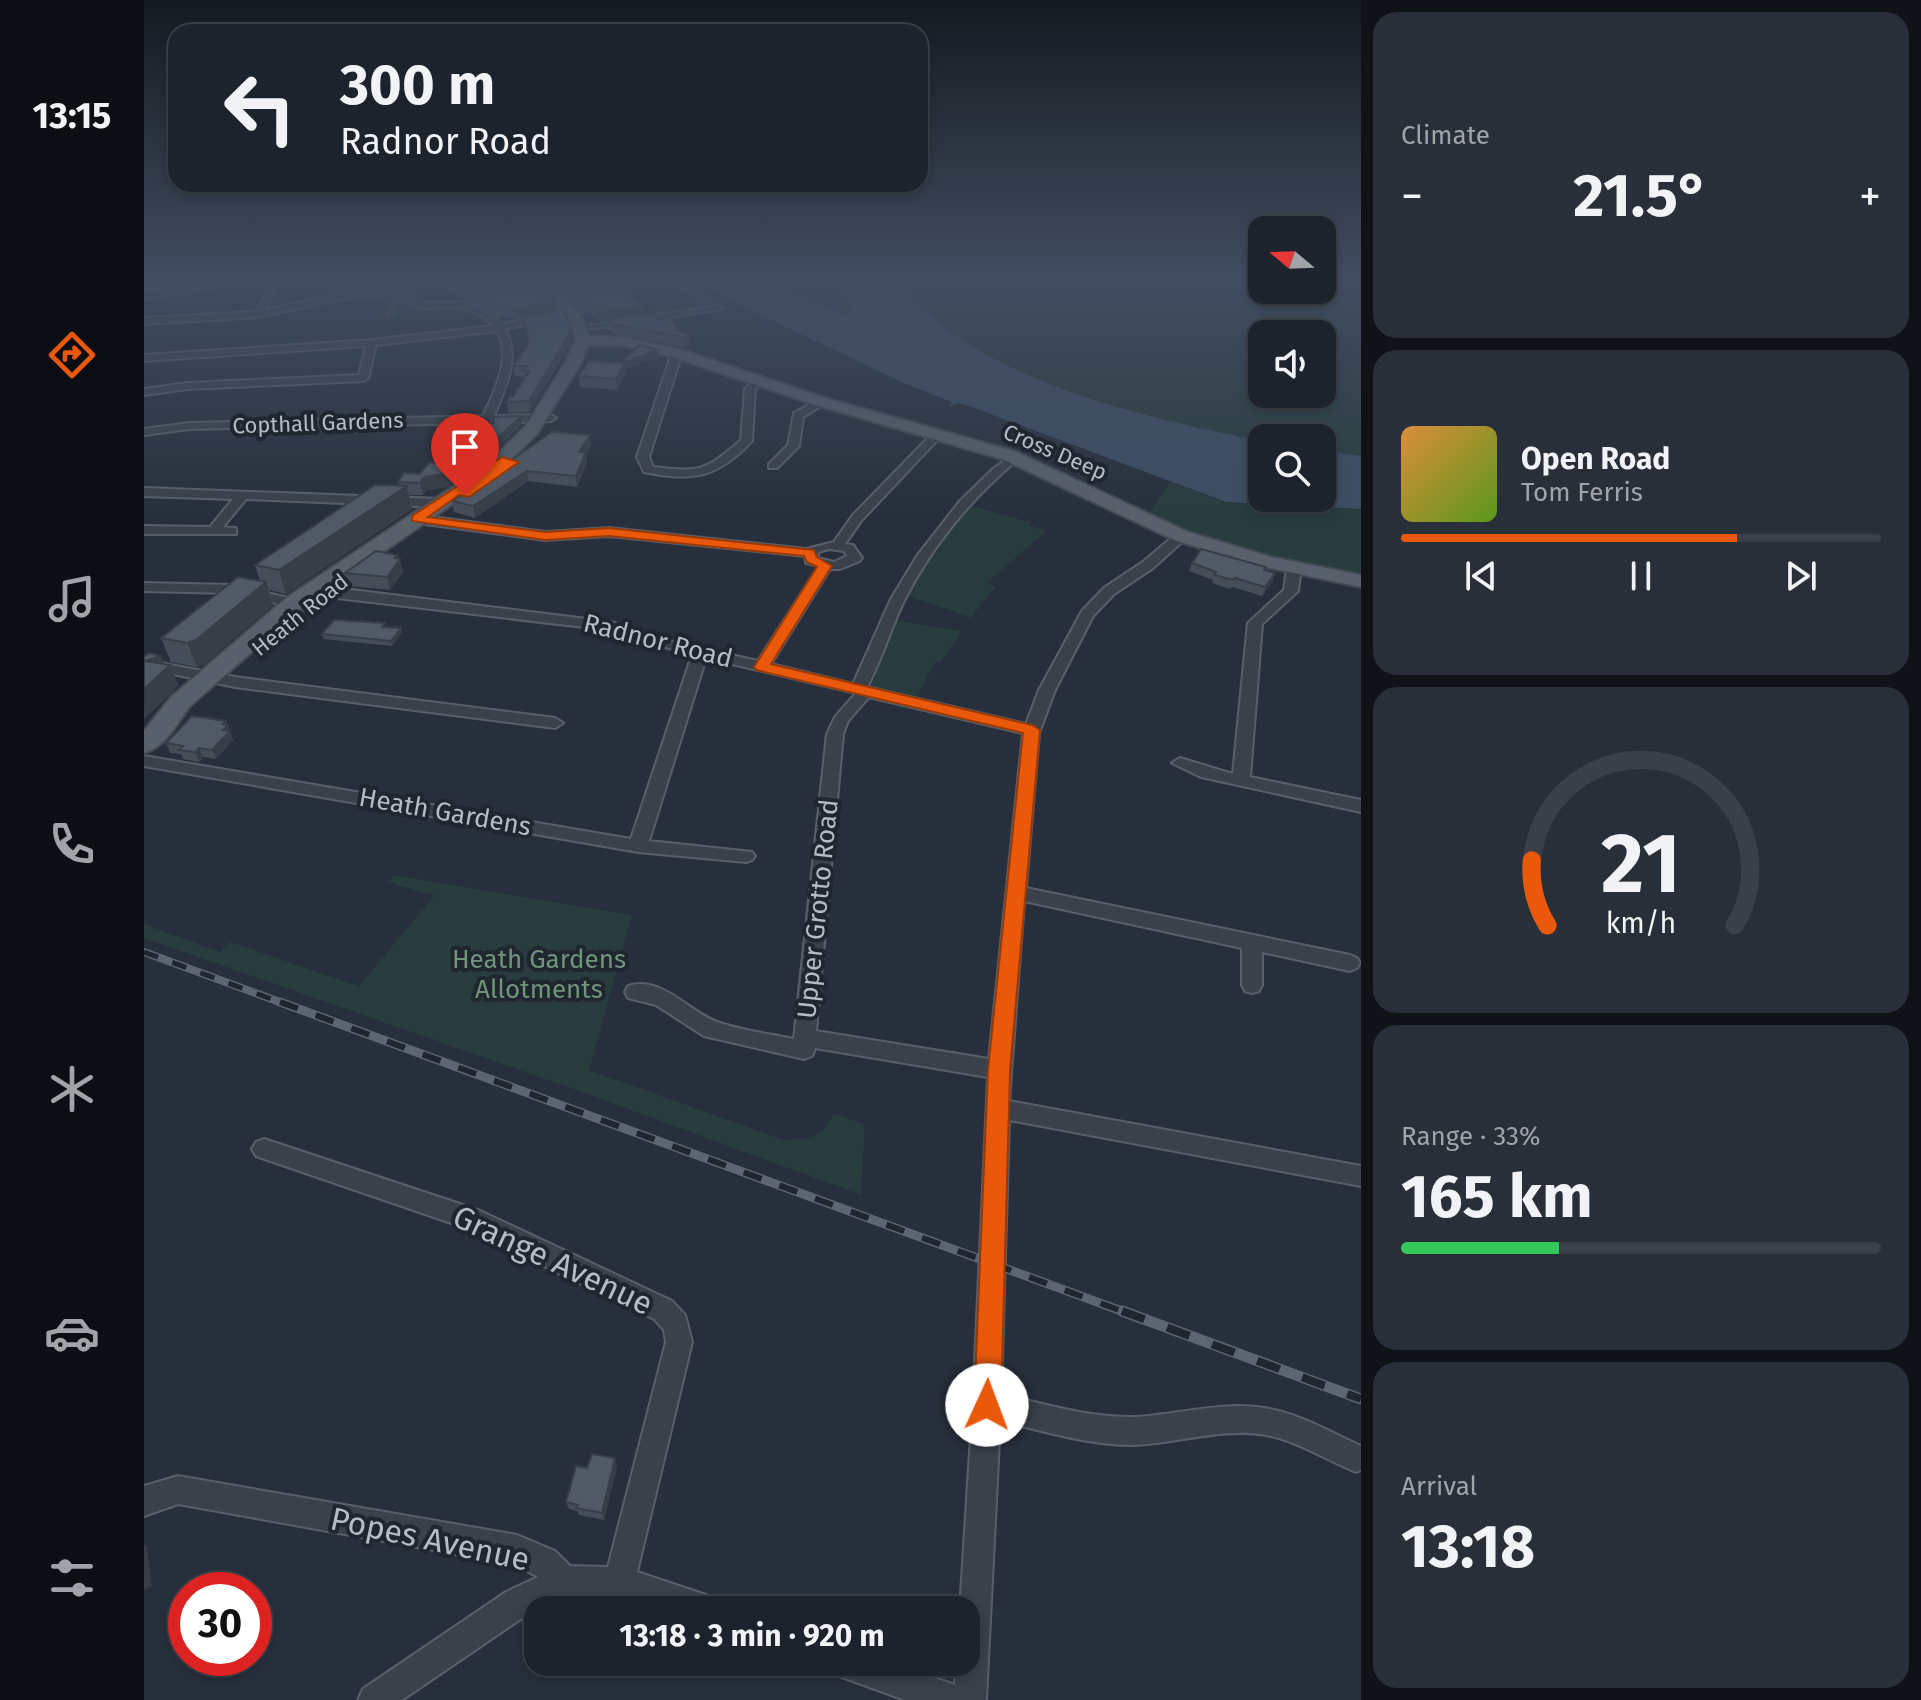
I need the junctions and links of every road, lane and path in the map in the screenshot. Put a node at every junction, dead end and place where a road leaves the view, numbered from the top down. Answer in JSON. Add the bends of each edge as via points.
{"nodes":[{"id":1,"x":368,"y":358,"type":"edge"},
{"id":2,"x":509,"y":358,"type":"edge"},
{"id":3,"x":578,"y":358,"type":"edge"},
{"id":4,"x":675,"y":358,"type":"edge"},
{"id":5,"x":693,"y":358,"type":"edge"},
{"id":6,"x":759,"y":380,"type":"junction"},
{"id":7,"x":144,"y":392,"type":"edge"},
{"id":8,"x":822,"y":402,"type":"junction"},
{"id":9,"x":545,"y":417,"type":"junction"},
{"id":10,"x":488,"y":418,"type":"junction"},
{"id":11,"x":144,"y":432,"type":"edge"},
{"id":12,"x":937,"y":435,"type":"junction"},
{"id":13,"x":1014,"y":457,"type":"junction"},
{"id":14,"x":507,"y":461,"type":"junction"},
{"id":15,"x":773,"y":466,"type":"dead end"},
{"id":16,"x":144,"y":492,"type":"edge"},
{"id":17,"x":243,"y":495,"type":"junction"},
{"id":18,"x":440,"y":503,"type":"junction"},
{"id":19,"x":422,"y":520,"type":"junction"},
{"id":20,"x":144,"y":530,"type":"edge"},
{"id":21,"x":213,"y":531,"type":"junction"},
{"id":22,"x":232,"y":531,"type":"dead end"},
{"id":23,"x":1181,"y":536,"type":"junction"},
{"id":24,"x":838,"y":545,"type":"junction"},
{"id":25,"x":810,"y":553,"type":"junction"},
{"id":26,"x":825,"y":566,"type":"junction"},
{"id":27,"x":1294,"y":568,"type":"junction"},
{"id":28,"x":1361,"y":581,"type":"edge"},
{"id":29,"x":144,"y":587,"type":"edge"},
{"id":30,"x":310,"y":597,"type":"junction"},
{"id":31,"x":700,"y":653,"type":"junction"},
{"id":32,"x":144,"y":664,"type":"edge"},
{"id":33,"x":762,"y":667,"type":"junction"},
{"id":34,"x":215,"y":678,"type":"junction"},
{"id":35,"x":862,"y":690,"type":"junction"},
{"id":36,"x":555,"y":723,"type":"dead end"},
{"id":37,"x":1032,"y":730,"type":"junction"},
{"id":38,"x":144,"y":745,"type":"edge"},
{"id":39,"x":144,"y":761,"type":"edge"},
{"id":40,"x":1180,"y":763,"type":"dead end"},
{"id":41,"x":1241,"y":780,"type":"junction"},
{"id":42,"x":1361,"y":806,"type":"edge"},
{"id":43,"x":638,"y":846,"type":"junction"},
{"id":44,"x":746,"y":856,"type":"dead end"},
{"id":45,"x":1016,"y":893,"type":"junction"},
{"id":46,"x":1252,"y":942,"type":"junction"},
{"id":47,"x":1350,"y":963,"type":"dead end"},
{"id":48,"x":1252,"y":985,"type":"dead end"},
{"id":49,"x":635,"y":992,"type":"dead end"},
{"id":50,"x":805,"y":1038,"type":"junction"},
{"id":51,"x":999,"y":1070,"type":"junction"},
{"id":52,"x":997,"y":1108,"type":"junction"},
{"id":53,"x":264,"y":1149,"type":"dead end"},
{"id":54,"x":1361,"y":1176,"type":"edge"},
{"id":55,"x":987,"y":1405,"type":"junction"},
{"id":56,"x":1356,"y":1458,"type":"dead end"},
{"id":57,"x":144,"y":1501,"type":"edge"},
{"id":58,"x":564,"y":1581,"type":"junction"},
{"id":59,"x":619,"y":1582,"type":"junction"},
{"id":60,"x":663,"y":1596,"type":"edge"},
{"id":61,"x":882,"y":1676,"type":"edge"},
{"id":62,"x":374,"y":1700,"type":"edge"},
{"id":63,"x":951,"y":1700,"type":"edge"},
{"id":64,"x":970,"y":1700,"type":"edge"}],
"edges":[{"from":1,"to":7,"type":"street","via":[[363,378]]},
{"from":2,"to":10,"type":"street"},
{"from":3,"to":9,"type":"main road","name":"Heath Road"},
{"from":4,"to":6,"type":"street","via":[[643,457],[648,470],[710,473],[746,441],[750,389]]},
{"from":5,"to":6,"type":"main road","name":"Cross Deep"},
{"from":6,"to":8,"type":"main road","name":"Cross Deep"},
{"from":8,"to":12,"type":"main road","name":"Cross Deep"},
{"from":8,"to":15,"type":"street","via":[[798,415],[793,446]]},
{"from":9,"to":10,"type":"street","name":"Copthall Gardens"},
{"from":9,"to":14,"type":"main road","name":"Heath Road","via":[[531,445]]},
{"from":10,"to":11,"type":"street","name":"Copthall Gardens","via":[[189,426]]},
{"from":10,"to":14,"type":"street","via":[[469,457]]},
{"from":12,"to":13,"type":"main road","name":"Cross Deep"},
{"from":12,"to":24,"type":"street"},
{"from":13,"to":23,"type":"main road","name":"Cross Deep"},
{"from":13,"to":35,"type":"street","name":"Upper Grotto Road","via":[[967,499],[919,564],[896,605]]},
{"from":14,"to":18,"type":"main road","name":"Heath Road"},
{"from":14,"to":19,"type":"main road","name":"Heath Road"},
{"from":16,"to":17,"type":"street"},
{"from":17,"to":18,"type":"street"},
{"from":17,"to":21,"type":"street"},
{"from":18,"to":19,"type":"main road","name":"Heath Road"},
{"from":19,"to":25,"type":"street","via":[[545,536],[609,532]]},
{"from":19,"to":30,"type":"main road","name":"Heath Road"},
{"from":20,"to":21,"type":"street"},
{"from":21,"to":22,"type":"street"},
{"from":23,"to":27,"type":"main road","name":"Cross Deep"},
{"from":23,"to":37,"type":"street","via":[[1087,614]]},
{"from":24,"to":25,"type":"street","via":[[818,546]]},
{"from":24,"to":26,"type":"street","via":[[855,558]]},
{"from":25,"to":26,"type":"street","via":[[811,560]]},
{"from":26,"to":33,"type":"street"},
{"from":27,"to":28,"type":"main road","name":"Cross Deep"},
{"from":27,"to":41,"type":"street","via":[[1291,591],[1255,623]]},
{"from":29,"to":30,"type":"street","name":"Radnor Road","via":[[246,586]]},
{"from":30,"to":31,"type":"street","name":"Radnor Road","via":[[611,626]]},
{"from":30,"to":34,"type":"main road","name":"Heath Road"},
{"from":31,"to":33,"type":"street","name":"Radnor Road"},
{"from":31,"to":43,"type":"street"},
{"from":32,"to":34,"type":"street"},
{"from":33,"to":35,"type":"street","name":"Radnor Road"},
{"from":34,"to":36,"type":"street"},
{"from":34,"to":38,"type":"main road","name":"Heath Road","via":[[193,705]]},
{"from":35,"to":37,"type":"street","name":"Radnor Road"},
{"from":35,"to":50,"type":"street","name":"Upper Grotto Road","via":[[835,734]]},
{"from":37,"to":45,"type":"street"},
{"from":39,"to":43,"type":"street","name":"Heath Gardens"},
{"from":40,"to":41,"type":"street"},
{"from":41,"to":42,"type":"street"},
{"from":43,"to":44,"type":"street","name":"Heath Gardens"},
{"from":45,"to":46,"type":"street"},
{"from":45,"to":51,"type":"street"},
{"from":46,"to":47,"type":"street"},
{"from":46,"to":48,"type":"street"},
{"from":49,"to":50,"type":"street","via":[[662,998],[711,1030],[804,1050]]},
{"from":50,"to":51,"type":"street","name":"Upper Grotto Road"},
{"from":51,"to":52,"type":"street"},
{"from":52,"to":54,"type":"street"},
{"from":52,"to":55,"type":"street"},
{"from":53,"to":59,"type":"street","name":"Grange Avenue","via":[[469,1218],[663,1310],[676,1324],[679,1342]]},
{"from":55,"to":56,"type":"street","via":[[1110,1430],[1256,1420]]},
{"from":55,"to":64,"type":"street"},
{"from":57,"to":58,"type":"street","name":"Popes Avenue","via":[[178,1490],[517,1550],[544,1562]]},
{"from":58,"to":59,"type":"street","name":"Popes Avenue"},
{"from":58,"to":62,"type":"street","via":[[517,1603]]},
{"from":59,"to":60,"type":"street","name":"Popes Avenue"},
{"from":61,"to":63,"type":"street"}]}
